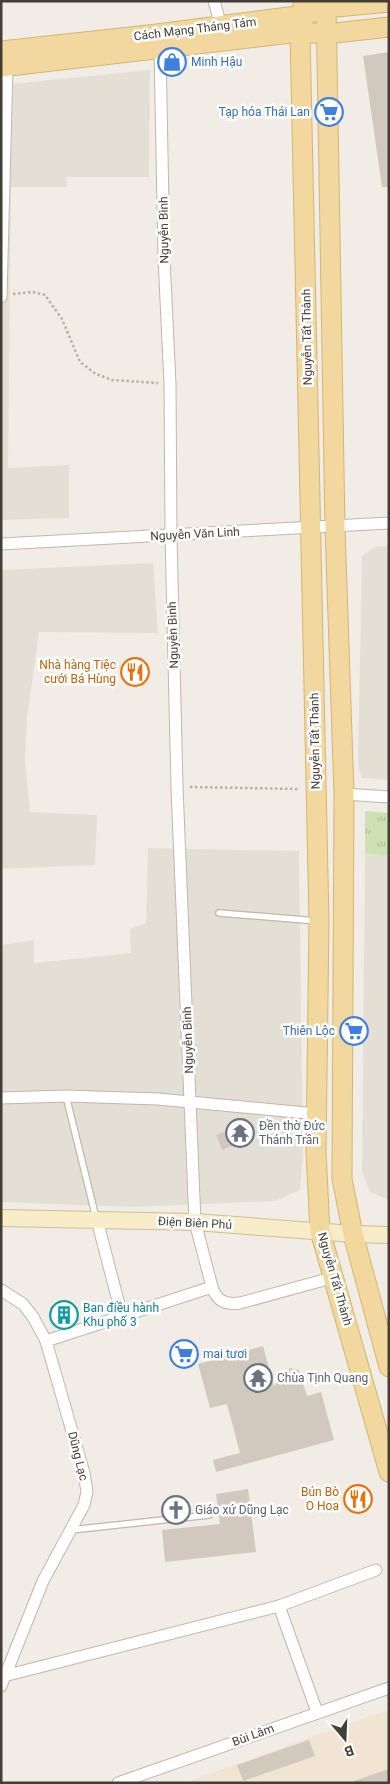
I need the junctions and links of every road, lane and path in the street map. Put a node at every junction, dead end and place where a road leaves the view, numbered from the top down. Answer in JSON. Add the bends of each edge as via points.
{"nodes":[{"id":1,"x":214,"y":1,"type":"edge"},
{"id":2,"x":389,"y":2,"type":"edge"},
{"id":3,"x":326,"y":5,"type":"edge"},
{"id":4,"x":302,"y":16,"type":"edge"},
{"id":5,"x":221,"y":26,"type":"junction"},
{"id":6,"x":389,"y":28,"type":"edge"},
{"id":7,"x":326,"y":34,"type":"junction"},
{"id":8,"x":160,"y":48,"type":"junction"},
{"id":9,"x":3,"y":61,"type":"edge"},
{"id":10,"x":1,"y":296,"type":"edge"},
{"id":11,"x":170,"y":384,"type":"junction"},
{"id":12,"x":389,"y":523,"type":"edge"},
{"id":13,"x":335,"y":526,"type":"junction"},
{"id":14,"x":310,"y":528,"type":"junction"},
{"id":15,"x":171,"y":536,"type":"junction"},
{"id":16,"x":1,"y":544,"type":"edge"},
{"id":17,"x":177,"y":787,"type":"junction"},
{"id":18,"x":316,"y":789,"type":"junction"},
{"id":19,"x":344,"y":794,"type":"junction"},
{"id":20,"x":389,"y":797,"type":"edge"},
{"id":21,"x":219,"y":913,"type":"dead end"},
{"id":22,"x":319,"y":921,"type":"junction"},
{"id":23,"x":66,"y":1096,"type":"junction"},
{"id":24,"x":1,"y":1098,"type":"edge"},
{"id":25,"x":190,"y":1102,"type":"junction"},
{"id":26,"x":317,"y":1114,"type":"junction"},
{"id":27,"x":1,"y":1218,"type":"edge"},
{"id":28,"x":97,"y":1220,"type":"junction"},
{"id":29,"x":195,"y":1222,"type":"junction"},
{"id":30,"x":320,"y":1231,"type":"junction"},
{"id":31,"x":353,"y":1234,"type":"junction"},
{"id":32,"x":389,"y":1235,"type":"edge"},
{"id":33,"x":335,"y":1277,"type":"junction"},
{"id":34,"x":212,"y":1287,"type":"junction"},
{"id":35,"x":1,"y":1290,"type":"edge"},
{"id":36,"x":122,"y":1316,"type":"junction"},
{"id":37,"x":46,"y":1341,"type":"junction"},
{"id":38,"x":389,"y":1367,"type":"edge"},
{"id":39,"x":389,"y":1472,"type":"edge"},
{"id":40,"x":208,"y":1515,"type":"dead end"},
{"id":41,"x":71,"y":1530,"type":"junction"},
{"id":42,"x":376,"y":1570,"type":"dead end"},
{"id":43,"x":279,"y":1606,"type":"junction"},
{"id":44,"x":3,"y":1681,"type":"edge"},
{"id":45,"x":389,"y":1688,"type":"edge"},
{"id":46,"x":317,"y":1712,"type":"junction"},
{"id":47,"x":118,"y":1783,"type":"edge"}],
"edges":[{"from":1,"to":5,"type":"street"},
{"from":2,"to":3,"type":"main road","name":"Cách Mạng Tháng Tám"},
{"from":3,"to":4,"type":"main road","name":"Cách Mạng Tháng Tám"},
{"from":3,"to":7,"type":"main road","name":"Nguyễn Tất Thành"},
{"from":4,"to":5,"type":"main road","name":"Cách Mạng Tháng Tám"},
{"from":4,"to":7,"type":"main road","name":"Cách Mạng Tháng Tám"},
{"from":4,"to":8,"type":"main road","name":"Cách Mạng Tháng Tám"},
{"from":4,"to":14,"type":"main road","name":"Nguyễn Tất Thành"},
{"from":5,"to":9,"type":"main road","name":"Cách Mạng Tháng Tám"},
{"from":6,"to":7,"type":"main road","name":"Cách Mạng Tháng Tám"},
{"from":7,"to":13,"type":"main road","name":"Nguyễn Tất Thành"},
{"from":8,"to":9,"type":"main road","name":"Cách Mạng Tháng Tám"},
{"from":8,"to":11,"type":"street","name":"Nguyễn Bình"},
{"from":9,"to":10,"type":"street"},
{"from":10,"to":11,"type":"path","via":[[33,292],[45,295],[62,319],[80,362],[96,374],[112,380]]},
{"from":11,"to":15,"type":"street","name":"Nguyễn Bình"},
{"from":12,"to":13,"type":"street","name":"Nguyễn Văn Linh"},
{"from":13,"to":14,"type":"street","name":"Nguyễn Văn Linh"},
{"from":13,"to":19,"type":"main road","name":"Nguyễn Tất Thành"},
{"from":14,"to":15,"type":"street","name":"Nguyễn Văn Linh"},
{"from":14,"to":18,"type":"main road","name":"Nguyễn Tất Thành"},
{"from":15,"to":16,"type":"street","name":"Nguyễn Văn Linh"},
{"from":15,"to":17,"type":"street","name":"Nguyễn Bình"},
{"from":17,"to":18,"type":"path"},
{"from":17,"to":25,"type":"street","name":"Nguyễn Bình"},
{"from":18,"to":22,"type":"main road","name":"Nguyễn Tất Thành"},
{"from":19,"to":20,"type":"street"},
{"from":19,"to":31,"type":"main road","name":"Nguyễn Tất Thành","via":[[342,1179]]},
{"from":21,"to":22,"type":"lane"},
{"from":22,"to":26,"type":"main road","name":"Nguyễn Tất Thành"},
{"from":23,"to":24,"type":"street"},
{"from":23,"to":25,"type":"street"},
{"from":23,"to":28,"type":"lane"},
{"from":25,"to":26,"type":"street"},
{"from":25,"to":29,"type":"street","name":"Nguyễn Bình"},
{"from":26,"to":30,"type":"main road","name":"Nguyễn Tất Thành"},
{"from":27,"to":28,"type":"street","name":"Điện Biên Phủ"},
{"from":28,"to":29,"type":"street","name":"Điện Biên Phủ"},
{"from":28,"to":36,"type":"street"},
{"from":29,"to":30,"type":"street","name":"Điện Biên Phủ"},
{"from":29,"to":34,"type":"street","name":"Nguyễn Bình"},
{"from":30,"to":31,"type":"street","name":"Điện Biên Phủ"},
{"from":30,"to":33,"type":"main road","name":"Nguyễn Tất Thành"},
{"from":31,"to":32,"type":"street","name":"Điện Biên Phủ"},
{"from":31,"to":38,"type":"main road","name":"Nguyễn Tất Thành"},
{"from":33,"to":34,"type":"street","via":[[232,1304],[221,1302]]},
{"from":33,"to":39,"type":"main road","name":"Nguyễn Tất Thành"},
{"from":34,"to":36,"type":"street"},
{"from":35,"to":37,"type":"street","name":"Dũng Lạc","via":[[23,1304]]},
{"from":36,"to":37,"type":"street"},
{"from":37,"to":41,"type":"street","name":"Dũng Lạc","via":[[86,1482],[84,1505]]},
{"from":40,"to":41,"type":"lane"},
{"from":41,"to":44,"type":"street","name":"Dũng Lạc","via":[[43,1581]]},
{"from":42,"to":43,"type":"street"},
{"from":43,"to":44,"type":"street"},
{"from":43,"to":46,"type":"street"},
{"from":45,"to":46,"type":"street","name":"Bùi Lâm"},
{"from":46,"to":47,"type":"street","name":"Bùi Lâm"}]}
